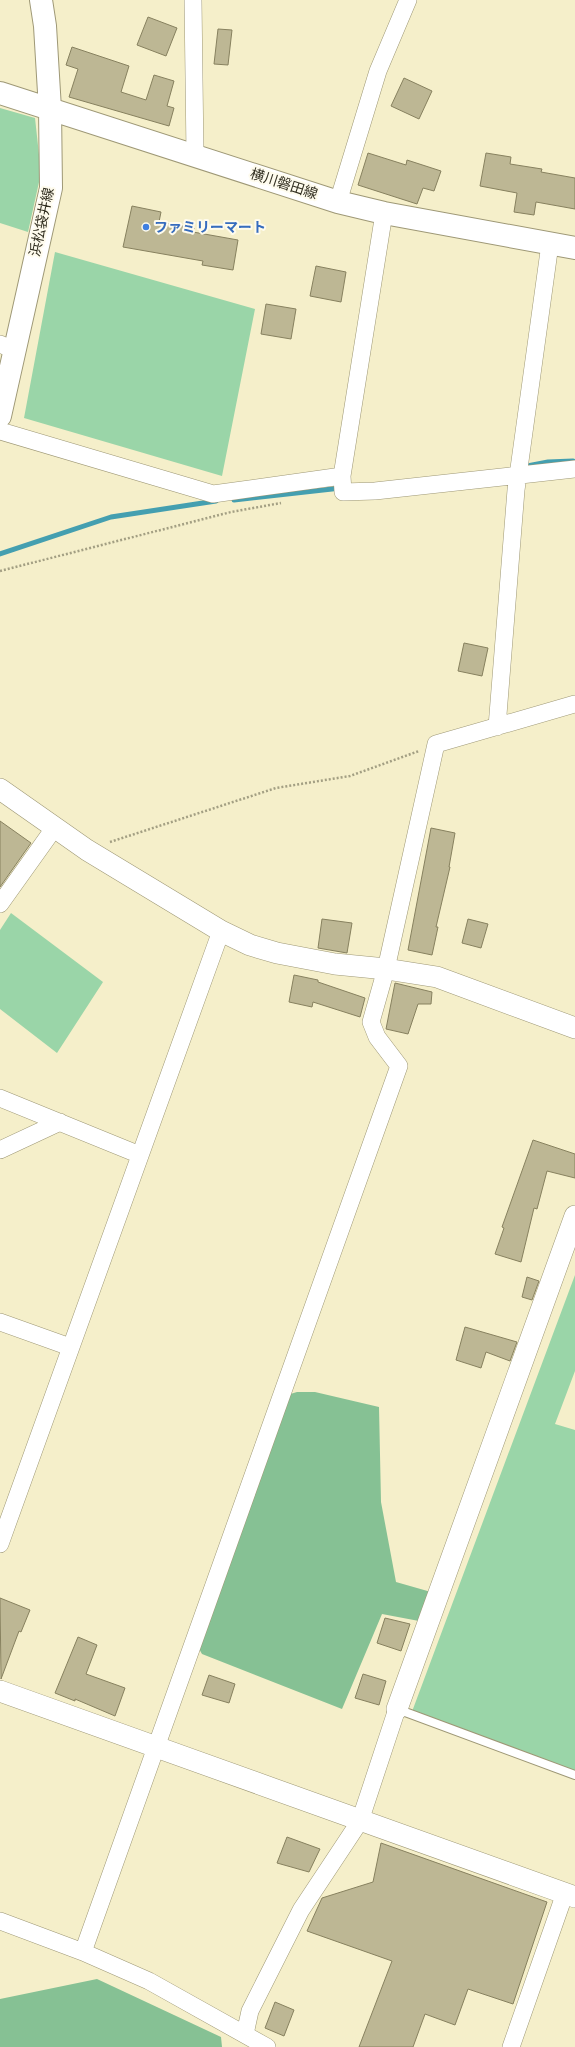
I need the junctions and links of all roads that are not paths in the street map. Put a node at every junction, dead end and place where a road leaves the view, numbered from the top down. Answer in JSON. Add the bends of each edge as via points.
{"nodes":[{"id":1,"x":41,"y":0,"type":"edge"},
{"id":2,"x":192,"y":0,"type":"edge"},
{"id":3,"x":408,"y":0,"type":"edge"},
{"id":4,"x":0,"y":93,"type":"edge"},
{"id":5,"x":50,"y":109,"type":"junction"},
{"id":6,"x":195,"y":155,"type":"junction"},
{"id":7,"x":338,"y":202,"type":"junction"},
{"id":8,"x":384,"y":213,"type":"junction"},
{"id":9,"x":550,"y":244,"type":"junction"},
{"id":10,"x":575,"y":248,"type":"edge"},
{"id":11,"x":7,"y":347,"type":"edge"},
{"id":12,"x":0,"y":416,"type":"edge"},
{"id":13,"x":0,"y":431,"type":"edge"},
{"id":14,"x":575,"y":469,"type":"edge"},
{"id":15,"x":518,"y":475,"type":"junction"},
{"id":16,"x":343,"y":482,"type":"junction"},
{"id":17,"x":575,"y":704,"type":"edge"},
{"id":18,"x":497,"y":727,"type":"junction"},
{"id":19,"x":0,"y":789,"type":"edge"},
{"id":20,"x":56,"y":826,"type":"junction"},
{"id":21,"x":0,"y":904,"type":"edge"},
{"id":22,"x":221,"y":931,"type":"junction"},
{"id":23,"x":386,"y":969,"type":"junction"},
{"id":24,"x":575,"y":1028,"type":"edge"},
{"id":25,"x":0,"y":1098,"type":"edge"},
{"id":26,"x":60,"y":1122,"type":"junction"},
{"id":27,"x":0,"y":1150,"type":"edge"},
{"id":28,"x":140,"y":1154,"type":"junction"},
{"id":29,"x":575,"y":1216,"type":"edge"},
{"id":30,"x":0,"y":1322,"type":"edge"},
{"id":31,"x":70,"y":1347,"type":"junction"},
{"id":32,"x":0,"y":1544,"type":"edge"},
{"id":33,"x":0,"y":1691,"type":"edge"},
{"id":34,"x":397,"y":1709,"type":"junction"},
{"id":35,"x":156,"y":1747,"type":"junction"},
{"id":36,"x":575,"y":1775,"type":"edge"},
{"id":37,"x":360,"y":1820,"type":"junction"},
{"id":38,"x":570,"y":1895,"type":"edge"},
{"id":39,"x":0,"y":1921,"type":"edge"},
{"id":40,"x":83,"y":1952,"type":"junction"},
{"id":41,"x":245,"y":2034,"type":"junction"},
{"id":42,"x":267,"y":2047,"type":"edge"},
{"id":43,"x":511,"y":2047,"type":"edge"}],
"edges":[{"from":1,"to":5,"type":"main road","name":"浜松袋井線"},
{"from":2,"to":6,"type":"street"},
{"from":3,"to":7,"type":"street","via":[[378,71]]},
{"from":4,"to":5,"type":"main road","name":"横川磐田線"},
{"from":5,"to":6,"type":"main road","name":"横川磐田線"},
{"from":5,"to":11,"type":"main road","name":"浜松袋井線","via":[[51,188]]},
{"from":6,"to":7,"type":"main road","name":"横川磐田線"},
{"from":7,"to":8,"type":"main road","name":"横川磐田線"},
{"from":8,"to":9,"type":"main road","name":"横川磐田線"},
{"from":8,"to":16,"type":"street"},
{"from":9,"to":10,"type":"main road","name":"横川磐田線"},
{"from":9,"to":15,"type":"street"},
{"from":11,"to":12,"type":"main road","name":"浜松袋井線"},
{"from":13,"to":16,"type":"street","via":[[213,494]]},
{"from":14,"to":15,"type":"street"},
{"from":15,"to":16,"type":"street","via":[[376,491]]},
{"from":15,"to":18,"type":"street"},
{"from":17,"to":18,"type":"street"},
{"from":18,"to":23,"type":"street","via":[[436,744]]},
{"from":19,"to":20,"type":"street"},
{"from":20,"to":21,"type":"street"},
{"from":20,"to":22,"type":"street","via":[[86,850]]},
{"from":22,"to":23,"type":"street","via":[[250,945],[276,953],[335,964]]},
{"from":22,"to":28,"type":"street"},
{"from":23,"to":24,"type":"street","via":[[437,977]]},
{"from":23,"to":35,"type":"street","via":[[371,1022],[377,1036],[399,1066]]},
{"from":25,"to":26,"type":"street"},
{"from":26,"to":27,"type":"street"},
{"from":26,"to":28,"type":"street"},
{"from":28,"to":31,"type":"street"},
{"from":29,"to":34,"type":"street"},
{"from":30,"to":31,"type":"street"},
{"from":31,"to":32,"type":"street"},
{"from":33,"to":35,"type":"street"},
{"from":34,"to":36,"type":"lane"},
{"from":34,"to":37,"type":"street"},
{"from":35,"to":37,"type":"street"},
{"from":35,"to":40,"type":"street"},
{"from":37,"to":38,"type":"street"},
{"from":37,"to":41,"type":"street","via":[[301,1910],[250,2011]]},
{"from":38,"to":43,"type":"street"},
{"from":39,"to":40,"type":"street"},
{"from":40,"to":41,"type":"street","via":[[149,1981]]},
{"from":41,"to":42,"type":"street"}]}
